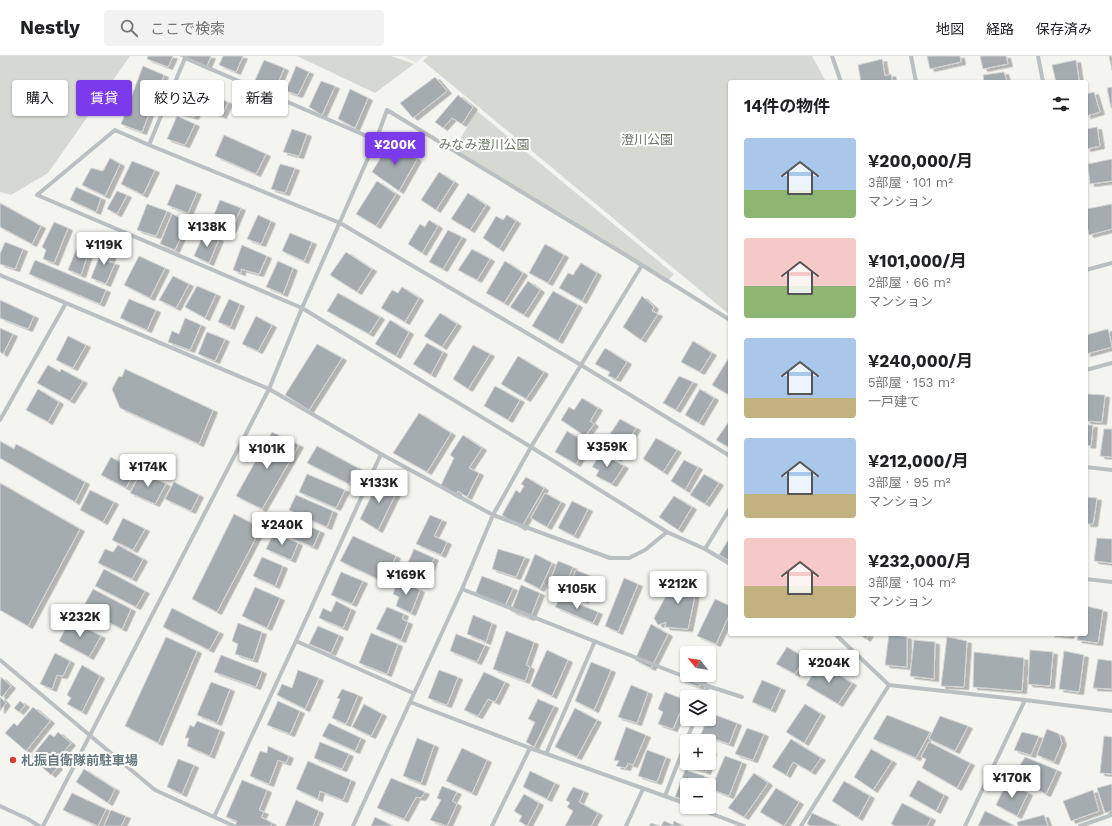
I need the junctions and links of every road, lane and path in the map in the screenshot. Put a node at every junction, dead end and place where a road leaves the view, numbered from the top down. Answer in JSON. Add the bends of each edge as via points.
{"nodes":[{"id":1,"x":832,"y":56,"type":"edge"},
{"id":2,"x":911,"y":56,"type":"edge"},
{"id":3,"x":1038,"y":56,"type":"edge"},
{"id":4,"x":841,"y":80,"type":"edge"},
{"id":5,"x":916,"y":80,"type":"edge"},
{"id":6,"x":1043,"y":80,"type":"edge"},
{"id":7,"x":376,"y":140,"type":"junction"},
{"id":8,"x":149,"y":145,"type":"junction"},
{"id":9,"x":340,"y":223,"type":"junction"},
{"id":10,"x":1112,"y":263,"type":"edge"},
{"id":11,"x":642,"y":265,"type":"junction"},
{"id":12,"x":1088,"y":269,"type":"edge"},
{"id":13,"x":0,"y":275,"type":"edge"},
{"id":14,"x":66,"y":303,"type":"junction"},
{"id":15,"x":302,"y":308,"type":"junction"},
{"id":16,"x":728,"y":319,"type":"edge"},
{"id":17,"x":1112,"y":363,"type":"edge"},
{"id":18,"x":581,"y":365,"type":"junction"},
{"id":19,"x":1088,"y":369,"type":"edge"},
{"id":20,"x":269,"y":389,"type":"junction"},
{"id":21,"x":0,"y":420,"type":"edge"},
{"id":22,"x":531,"y":447,"type":"junction"},
{"id":23,"x":381,"y":454,"type":"junction"},
{"id":24,"x":728,"y":455,"type":"edge"},
{"id":25,"x":1088,"y":467,"type":"edge"},
{"id":26,"x":1112,"y":470,"type":"edge"},
{"id":27,"x":728,"y":511,"type":"edge"},
{"id":28,"x":493,"y":515,"type":"junction"},
{"id":29,"x":667,"y":532,"type":"junction"},
{"id":30,"x":705,"y":549,"type":"junction"},
{"id":31,"x":728,"y":563,"type":"edge"},
{"id":32,"x":1088,"y":579,"type":"edge"},
{"id":33,"x":1112,"y":582,"type":"edge"},
{"id":34,"x":462,"y":589,"type":"junction"},
{"id":35,"x":837,"y":636,"type":"edge"},
{"id":36,"x":296,"y":641,"type":"junction"},
{"id":37,"x":595,"y":641,"type":"junction"},
{"id":38,"x":0,"y":660,"type":"edge"},
{"id":39,"x":889,"y":685,"type":"junction"},
{"id":40,"x":708,"y":686,"type":"junction"},
{"id":41,"x":707,"y":690,"type":"edge"},
{"id":42,"x":413,"y":693,"type":"junction"},
{"id":43,"x":742,"y":697,"type":"dead end"},
{"id":44,"x":1025,"y":700,"type":"junction"},
{"id":45,"x":410,"y":702,"type":"junction"},
{"id":46,"x":1112,"y":711,"type":"edge"},
{"id":47,"x":692,"y":726,"type":"edge"},
{"id":48,"x":90,"y":735,"type":"junction"},
{"id":49,"x":530,"y":748,"type":"junction"},
{"id":50,"x":546,"y":754,"type":"junction"},
{"id":51,"x":643,"y":789,"type":"junction"},
{"id":52,"x":665,"y":796,"type":"junction"},
{"id":53,"x":680,"y":801,"type":"edge"},
{"id":54,"x":0,"y":806,"type":"edge"},
{"id":55,"x":712,"y":814,"type":"edge"},
{"id":56,"x":1112,"y":815,"type":"edge"},
{"id":57,"x":214,"y":817,"type":"junction"},
{"id":58,"x":39,"y":826,"type":"edge"},
{"id":59,"x":43,"y":826,"type":"edge"},
{"id":60,"x":234,"y":826,"type":"edge"},
{"id":61,"x":353,"y":826,"type":"edge"},
{"id":62,"x":492,"y":826,"type":"edge"},
{"id":63,"x":626,"y":826,"type":"edge"},
{"id":64,"x":744,"y":826,"type":"edge"},
{"id":65,"x":801,"y":826,"type":"edge"},
{"id":66,"x":965,"y":826,"type":"edge"},
{"id":67,"x":1080,"y":826,"type":"edge"}],
"edges":[{"from":1,"to":4,"type":"street"},
{"from":2,"to":5,"type":"street"},
{"from":3,"to":6,"type":"street"},
{"from":7,"to":8,"type":"street","via":[[185,58]]},
{"from":7,"to":9,"type":"street"},
{"from":7,"to":11,"type":"street","via":[[387,110]]},
{"from":8,"to":9,"type":"street"},
{"from":8,"to":15,"type":"street","via":[[115,130],[37,195]]},
{"from":9,"to":15,"type":"street"},
{"from":9,"to":18,"type":"street"},
{"from":10,"to":12,"type":"street"},
{"from":11,"to":16,"type":"street"},
{"from":11,"to":18,"type":"street"},
{"from":13,"to":14,"type":"street"},
{"from":14,"to":20,"type":"street"},
{"from":14,"to":21,"type":"street"},
{"from":15,"to":20,"type":"street"},
{"from":15,"to":22,"type":"street"},
{"from":17,"to":19,"type":"street"},
{"from":18,"to":22,"type":"street"},
{"from":18,"to":24,"type":"street"},
{"from":20,"to":23,"type":"street"},
{"from":20,"to":48,"type":"street"},
{"from":22,"to":28,"type":"street"},
{"from":22,"to":29,"type":"street"},
{"from":23,"to":28,"type":"street"},
{"from":23,"to":36,"type":"street"},
{"from":25,"to":26,"type":"street"},
{"from":27,"to":30,"type":"street"},
{"from":28,"to":29,"type":"street","via":[[610,558],[629,558],[645,550]]},
{"from":28,"to":34,"type":"street"},
{"from":29,"to":30,"type":"street"},
{"from":30,"to":31,"type":"street"},
{"from":32,"to":33,"type":"street"},
{"from":34,"to":37,"type":"street"},
{"from":34,"to":42,"type":"street"},
{"from":35,"to":39,"type":"street"},
{"from":36,"to":42,"type":"street"},
{"from":36,"to":57,"type":"street"},
{"from":37,"to":40,"type":"street"},
{"from":37,"to":50,"type":"street"},
{"from":38,"to":48,"type":"street"},
{"from":39,"to":44,"type":"street"},
{"from":39,"to":65,"type":"street"},
{"from":40,"to":41,"type":"street"},
{"from":40,"to":43,"type":"street"},
{"from":42,"to":45,"type":"street"},
{"from":44,"to":46,"type":"street"},
{"from":44,"to":66,"type":"street"},
{"from":45,"to":49,"type":"street"},
{"from":45,"to":61,"type":"street"},
{"from":47,"to":52,"type":"street"},
{"from":48,"to":57,"type":"street","via":[[155,790]]},
{"from":48,"to":59,"type":"street"},
{"from":49,"to":50,"type":"street"},
{"from":49,"to":62,"type":"street"},
{"from":50,"to":51,"type":"street"},
{"from":51,"to":52,"type":"street"},
{"from":51,"to":63,"type":"street"},
{"from":52,"to":53,"type":"street"},
{"from":54,"to":58,"type":"street"},
{"from":55,"to":64,"type":"street"},
{"from":56,"to":67,"type":"street"},
{"from":57,"to":60,"type":"street"}]}
